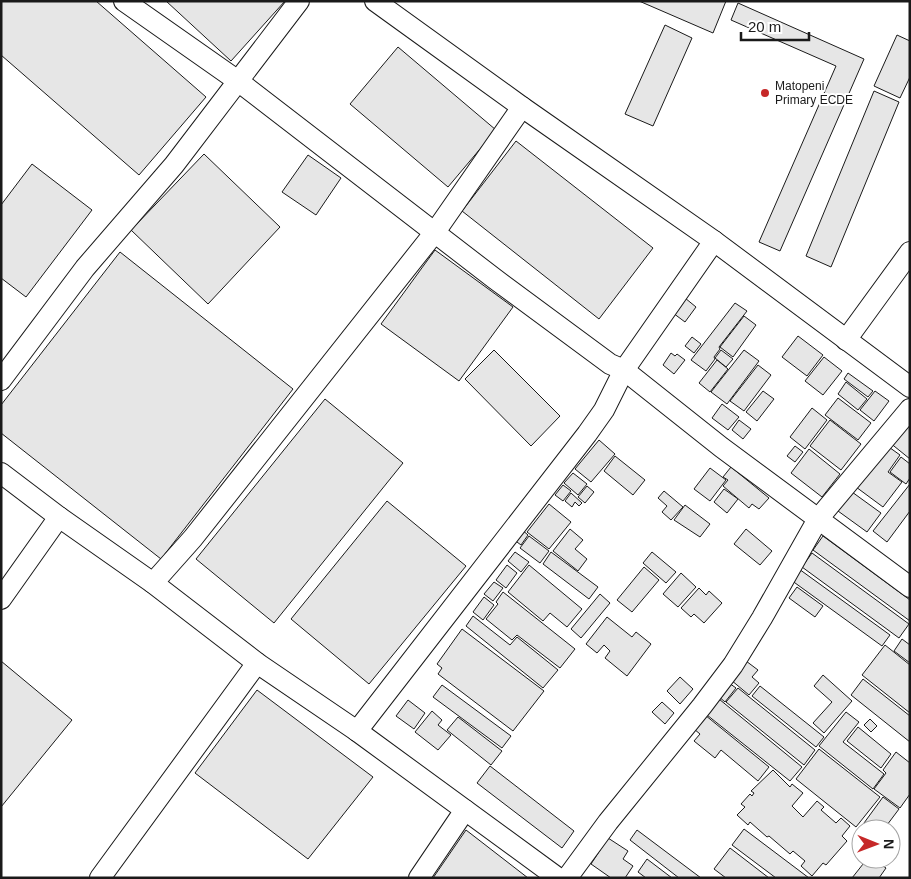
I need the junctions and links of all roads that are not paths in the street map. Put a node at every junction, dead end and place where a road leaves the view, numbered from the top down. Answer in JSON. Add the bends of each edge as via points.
{"nodes":[{"id":1,"x":124,"y":1,"type":"edge"},
{"id":2,"x":299,"y":1,"type":"edge"},
{"id":3,"x":375,"y":1,"type":"edge"},
{"id":4,"x":238,"y":81,"type":"junction"},
{"id":5,"x":522,"y":108,"type":"junction"},
{"id":6,"x":435,"y":232,"type":"junction"},
{"id":7,"x":714,"y":241,"type":"junction"},
{"id":8,"x":910,"y":252,"type":"edge"},
{"id":9,"x":846,"y":340,"type":"junction"},
{"id":10,"x":624,"y":370,"type":"junction"},
{"id":11,"x":1,"y":380,"type":"edge"},
{"id":12,"x":910,"y":386,"type":"edge"},
{"id":13,"x":910,"y":409,"type":"edge"},
{"id":14,"x":1,"y":473,"type":"edge"},
{"id":15,"x":59,"y":517,"type":"junction"},
{"id":16,"x":818,"y":520,"type":"junction"},
{"id":17,"x":153,"y":583,"type":"junction"},
{"id":18,"x":910,"y":587,"type":"edge"},
{"id":19,"x":1,"y":599,"type":"edge"},
{"id":20,"x":257,"y":664,"type":"junction"},
{"id":21,"x":357,"y":731,"type":"junction"},
{"id":22,"x":465,"y":810,"type":"junction"},
{"id":23,"x":100,"y":878,"type":"edge"},
{"id":24,"x":419,"y":878,"type":"edge"},
{"id":25,"x":558,"y":878,"type":"edge"},
{"id":26,"x":567,"y":878,"type":"edge"}],
"edges":[{"from":1,"to":4,"type":"street"},
{"from":2,"to":4,"type":"street"},
{"from":3,"to":5,"type":"street"},
{"from":4,"to":6,"type":"street"},
{"from":4,"to":11,"type":"street","via":[[174,165],[85,268]]},
{"from":5,"to":6,"type":"street"},
{"from":5,"to":7,"type":"street"},
{"from":6,"to":10,"type":"street","via":[[610,364]]},
{"from":6,"to":17,"type":"street","via":[[193,538]]},
{"from":7,"to":9,"type":"street"},
{"from":7,"to":10,"type":"street"},
{"from":8,"to":9,"type":"street"},
{"from":9,"to":12,"type":"street"},
{"from":10,"to":16,"type":"street"},
{"from":10,"to":21,"type":"street","via":[[604,410],[587,434]]},
{"from":13,"to":16,"type":"street"},
{"from":14,"to":15,"type":"street"},
{"from":15,"to":17,"type":"street"},
{"from":15,"to":19,"type":"street"},
{"from":16,"to":18,"type":"street"},
{"from":16,"to":26,"type":"street","via":[[733,665]]},
{"from":17,"to":20,"type":"street"},
{"from":20,"to":21,"type":"street"},
{"from":20,"to":23,"type":"street"},
{"from":21,"to":22,"type":"street"},
{"from":22,"to":24,"type":"street"},
{"from":22,"to":25,"type":"street"}]}
